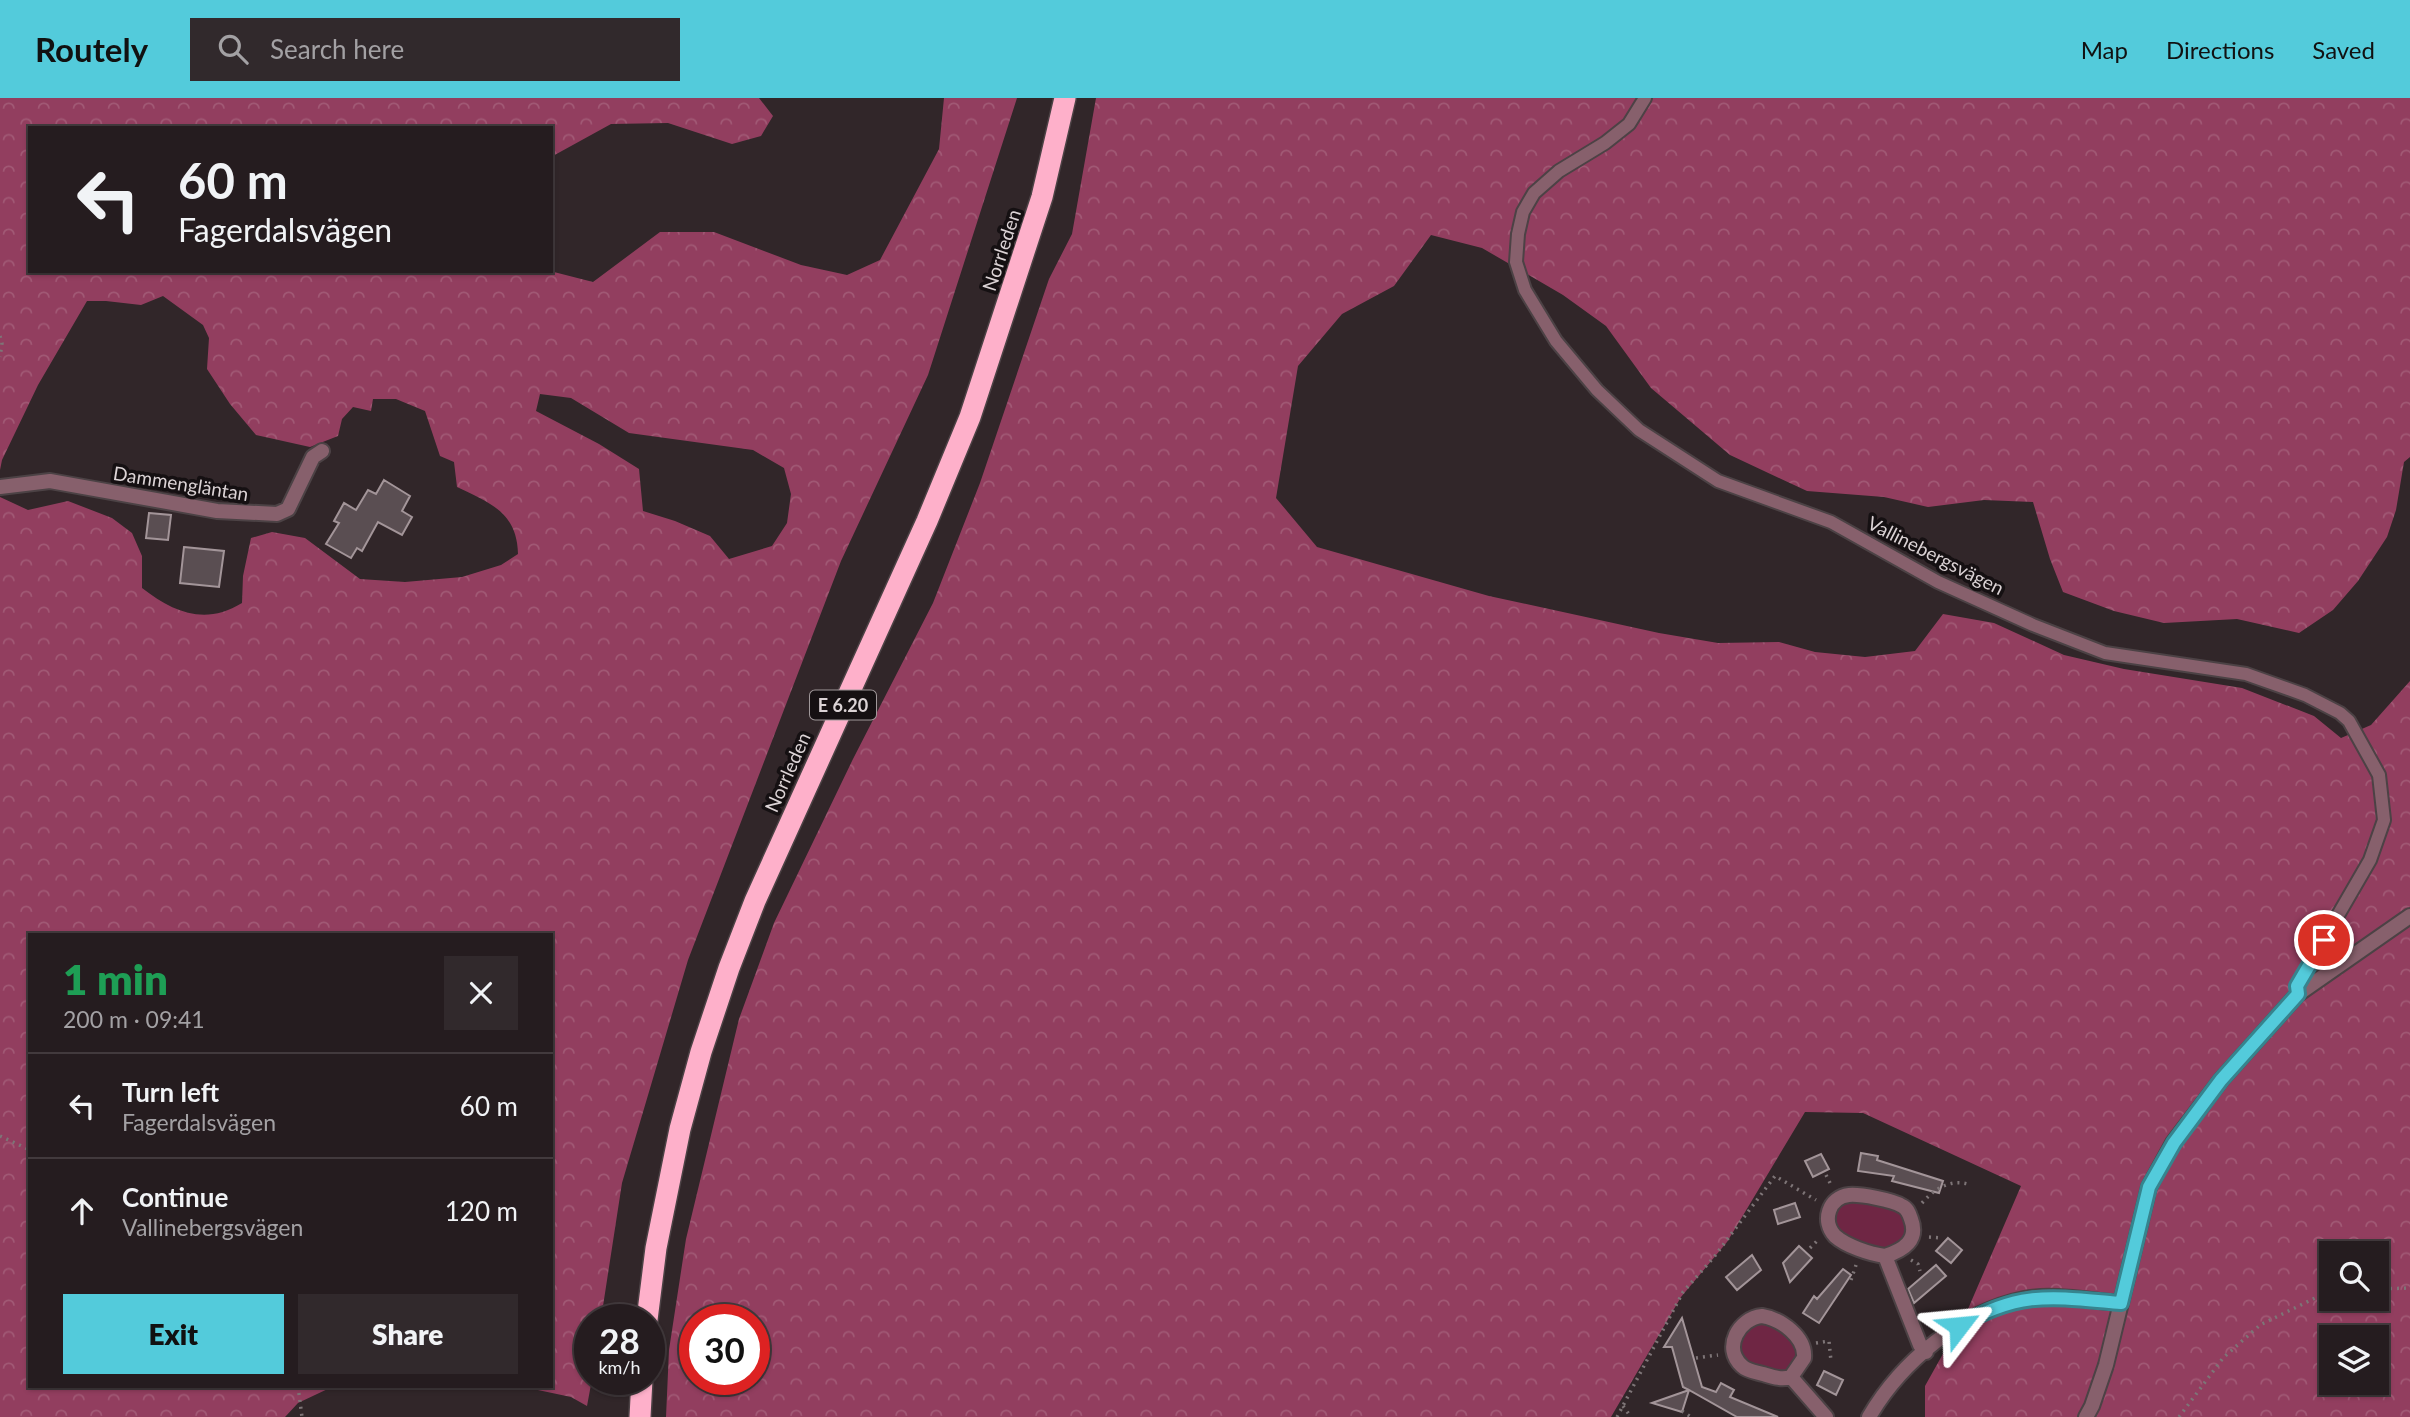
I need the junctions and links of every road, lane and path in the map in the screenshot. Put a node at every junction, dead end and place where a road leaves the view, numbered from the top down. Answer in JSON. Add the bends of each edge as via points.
{"nodes":[{"id":1,"x":1065,"y":98,"type":"edge"},
{"id":2,"x":1645,"y":98,"type":"edge"},
{"id":3,"x":0,"y":336,"type":"edge"},
{"id":4,"x":0,"y":357,"type":"edge"},
{"id":5,"x":322,"y":451,"type":"dead end"},
{"id":6,"x":0,"y":487,"type":"edge"},
{"id":7,"x":2410,"y":916,"type":"edge"},
{"id":8,"x":2298,"y":994,"type":"junction"},
{"id":9,"x":0,"y":1136,"type":"edge"},
{"id":10,"x":28,"y":1149,"type":"edge"},
{"id":11,"x":1968,"y":1184,"type":"dead end"},
{"id":12,"x":1830,"y":1208,"type":"junction"},
{"id":13,"x":1910,"y":1217,"type":"junction"},
{"id":14,"x":1885,"y":1256,"type":"junction"},
{"id":15,"x":2410,"y":1288,"type":"edge"},
{"id":16,"x":2389,"y":1289,"type":"edge"},
{"id":17,"x":2319,"y":1298,"type":"edge"},
{"id":18,"x":2121,"y":1303,"type":"junction"},
{"id":19,"x":649,"y":1304,"type":"edge"},
{"id":20,"x":1803,"y":1345,"type":"junction"},
{"id":21,"x":1734,"y":1352,"type":"junction"},
{"id":22,"x":1926,"y":1352,"type":"junction"},
{"id":23,"x":1696,"y":1358,"type":"dead end"},
{"id":24,"x":1831,"y":1361,"type":"dead end"},
{"id":25,"x":1791,"y":1377,"type":"junction"},
{"id":26,"x":298,"y":1388,"type":"edge"},
{"id":27,"x":641,"y":1395,"type":"edge"},
{"id":28,"x":1623,"y":1406,"type":"junction"},
{"id":29,"x":1682,"y":1411,"type":"dead end"},
{"id":30,"x":302,"y":1417,"type":"edge"},
{"id":31,"x":640,"y":1417,"type":"edge"},
{"id":32,"x":1617,"y":1417,"type":"edge"},
{"id":33,"x":1631,"y":1417,"type":"edge"},
{"id":34,"x":1691,"y":1417,"type":"edge"},
{"id":35,"x":1826,"y":1417,"type":"edge"},
{"id":36,"x":1869,"y":1417,"type":"edge"},
{"id":37,"x":2086,"y":1417,"type":"edge"},
{"id":38,"x":2179,"y":1417,"type":"edge"}],
"edges":[{"from":1,"to":19,"type":"highway","name":"Norrleden","number":"E 6.20","via":[[1042,197],[970,417],[729,968],[680,1129]]},
{"from":2,"to":8,"type":"lane","name":"Vallinebergsvägen","via":[[1629,124],[1559,171],[1534,193],[1523,212],[1517,262],[1525,289],[1556,341],[1639,430],[1718,481],[1832,522],[1938,582],[2105,653],[2246,674],[2340,713],[2379,775],[2384,820],[2370,860],[2297,986]]},
{"from":3,"to":4,"type":"path"},
{"from":5,"to":6,"type":"street","name":"Dammengläntan","via":[[313,457],[288,509],[277,514],[217,511],[50,481]]},
{"from":7,"to":8,"type":"street"},
{"from":8,"to":18,"type":"street","via":[[2221,1080],[2174,1143],[2149,1187]]},
{"from":9,"to":10,"type":"path"},
{"from":11,"to":13,"type":"path","via":[[1957,1181],[1944,1186],[1924,1200],[1920,1213]]},
{"from":12,"to":13,"type":"street","via":[[1838,1198],[1853,1195],[1898,1204]]},
{"from":12,"to":14,"type":"street","via":[[1829,1224],[1836,1236]]},
{"from":12,"to":28,"type":"path","via":[[1775,1176],[1683,1292]]},
{"from":13,"to":14,"type":"street","via":[[1911,1241]]},
{"from":14,"to":22,"type":"street"},
{"from":15,"to":16,"type":"path"},
{"from":17,"to":38,"type":"path","via":[[2260,1325],[2223,1358]]},
{"from":18,"to":22,"type":"street","via":[[2026,1298],[1986,1310]]},
{"from":18,"to":37,"type":"street","via":[[2106,1365]]},
{"from":20,"to":21,"type":"street","via":[[1795,1334],[1762,1316],[1749,1318],[1742,1325],[1734,1336]]},
{"from":20,"to":24,"type":"path","via":[[1829,1341]]},
{"from":20,"to":25,"type":"street","via":[[1804,1358]]},
{"from":21,"to":23,"type":"path"},
{"from":21,"to":25,"type":"street","via":[[1745,1368],[1776,1378]]},
{"from":22,"to":36,"type":"street","via":[[1888,1389]]},
{"from":25,"to":35,"type":"street"},
{"from":26,"to":30,"type":"path"},
{"from":27,"to":31,"type":"highway"},
{"from":28,"to":32,"type":"path"},
{"from":28,"to":33,"type":"path"},
{"from":29,"to":34,"type":"path"}]}
